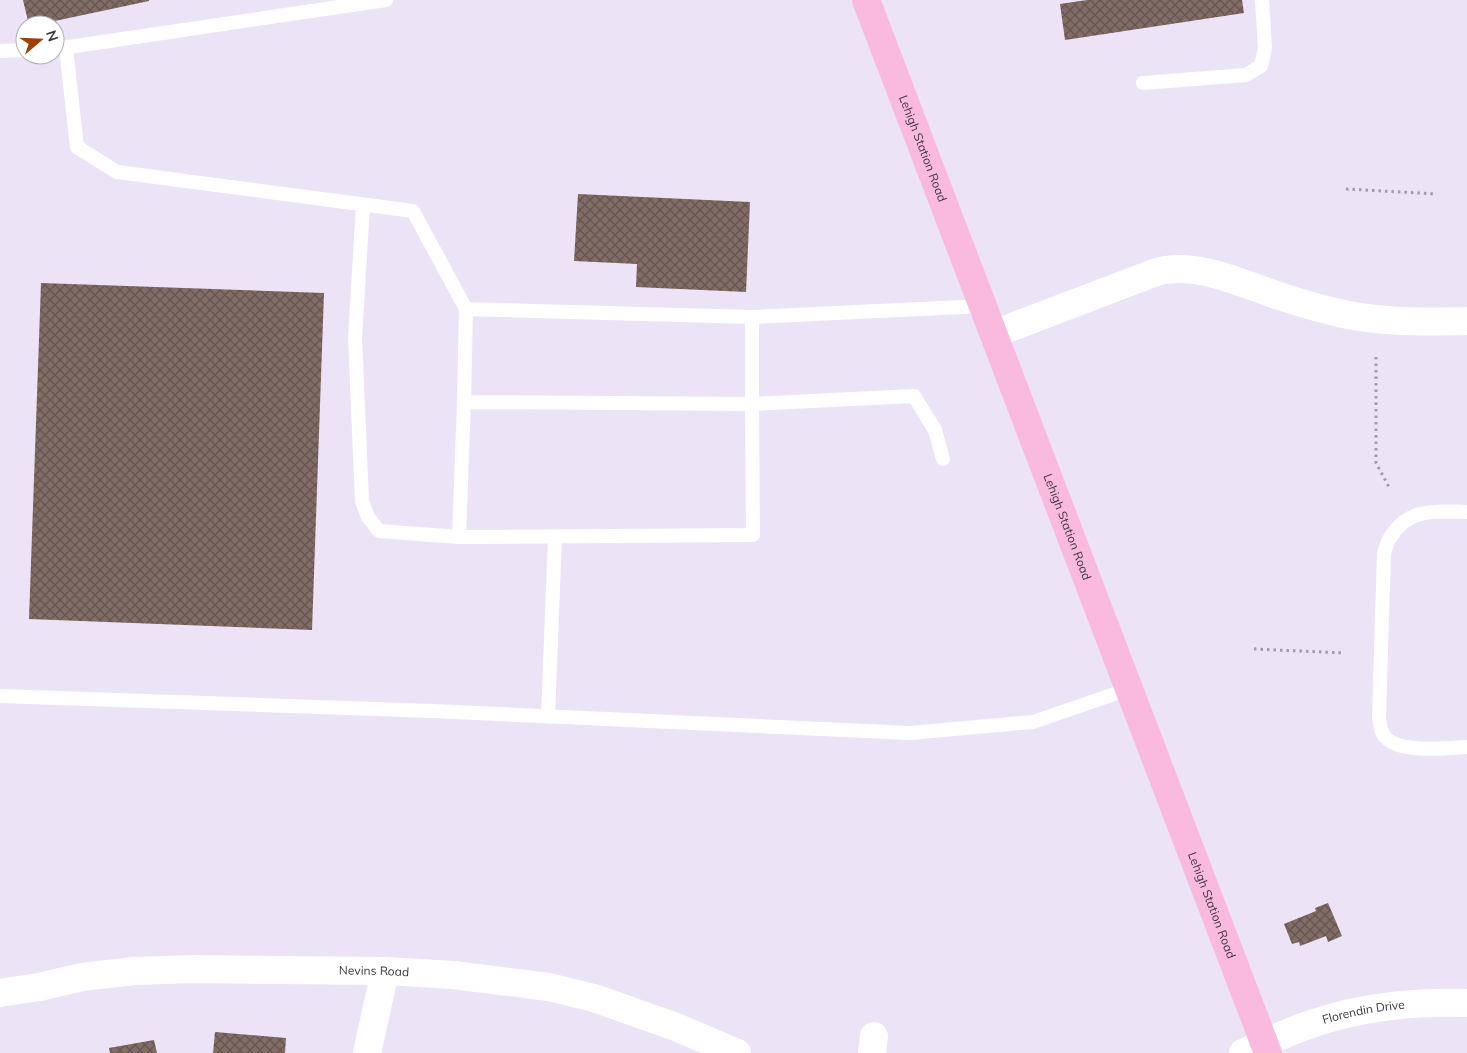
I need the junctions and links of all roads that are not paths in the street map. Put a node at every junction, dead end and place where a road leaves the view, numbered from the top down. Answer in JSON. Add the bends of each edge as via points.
{"nodes":[{"id":1,"x":386,"y":0,"type":"edge"},
{"id":2,"x":866,"y":0,"type":"edge"},
{"id":3,"x":1262,"y":0,"type":"edge"},
{"id":4,"x":65,"y":47,"type":"edge"},
{"id":5,"x":15,"y":50,"type":"edge"},
{"id":6,"x":0,"y":51,"type":"edge"},
{"id":7,"x":64,"y":65,"type":"edge"},
{"id":8,"x":1143,"y":84,"type":"dead end"},
{"id":9,"x":363,"y":206,"type":"junction"},
{"id":10,"x":984,"y":306,"type":"junction"},
{"id":11,"x":466,"y":309,"type":"junction"},
{"id":12,"x":752,"y":317,"type":"junction"},
{"id":13,"x":1467,"y":321,"type":"edge"},
{"id":14,"x":994,"y":334,"type":"junction"},
{"id":15,"x":464,"y":402,"type":"junction"},
{"id":16,"x":752,"y":404,"type":"junction"},
{"id":17,"x":943,"y":458,"type":"dead end"},
{"id":18,"x":1467,"y":512,"type":"edge"},
{"id":19,"x":459,"y":537,"type":"junction"},
{"id":20,"x":555,"y":537,"type":"junction"},
{"id":21,"x":1129,"y":689,"type":"junction"},
{"id":22,"x":0,"y":696,"type":"edge"},
{"id":23,"x":548,"y":716,"type":"junction"},
{"id":24,"x":1467,"y":747,"type":"edge"},
{"id":25,"x":385,"y":971,"type":"junction"},
{"id":26,"x":0,"y":993,"type":"edge"},
{"id":27,"x":1467,"y":1003,"type":"edge"},
{"id":28,"x":722,"y":1050,"type":"edge"},
{"id":29,"x":1259,"y":1050,"type":"edge"},
{"id":30,"x":367,"y":1053,"type":"edge"}],
"edges":[{"from":1,"to":4,"type":"lane"},
{"from":2,"to":10,"type":"main road","name":"Lehigh Station Road"},
{"from":3,"to":8,"type":"lane","via":[[1264,48],[1261,66],[1246,75]]},
{"from":5,"to":6,"type":"lane"},
{"from":7,"to":9,"type":"lane","via":[[77,148],[117,172]]},
{"from":9,"to":11,"type":"lane","via":[[412,211]]},
{"from":9,"to":19,"type":"lane","via":[[355,337],[362,501],[378,531]]},
{"from":10,"to":12,"type":"lane"},
{"from":10,"to":14,"type":"main road","name":"Lehigh Station Road"},
{"from":11,"to":12,"type":"lane"},
{"from":11,"to":15,"type":"lane"},
{"from":12,"to":16,"type":"lane"},
{"from":13,"to":14,"type":"street","via":[[1412,322],[1351,316],[1202,271],[1165,270]]},
{"from":14,"to":21,"type":"main road","name":"Lehigh Station Road"},
{"from":15,"to":16,"type":"lane"},
{"from":15,"to":19,"type":"lane"},
{"from":16,"to":17,"type":"lane","via":[[914,396],[935,430]]},
{"from":16,"to":20,"type":"lane","via":[[753,535]]},
{"from":18,"to":24,"type":"lane","via":[[1430,511],[1414,515],[1389,538],[1384,553],[1379,717],[1382,733],[1393,744],[1415,748]]},
{"from":19,"to":20,"type":"lane"},
{"from":20,"to":23,"type":"lane"},
{"from":21,"to":23,"type":"lane","via":[[1033,722],[910,733]]},
{"from":21,"to":29,"type":"main road","name":"Lehigh Station Road"},
{"from":22,"to":23,"type":"lane"},
{"from":25,"to":26,"type":"street","name":"Nevins Road","via":[[135,971],[82,977]]},
{"from":25,"to":28,"type":"street","name":"Nevins Road","via":[[453,975],[549,987],[594,998],[676,1027]]},
{"from":25,"to":30,"type":"street"},
{"from":27,"to":29,"type":"street","name":"Florendin Drive","via":[[1374,1008],[1299,1028]]}]}
